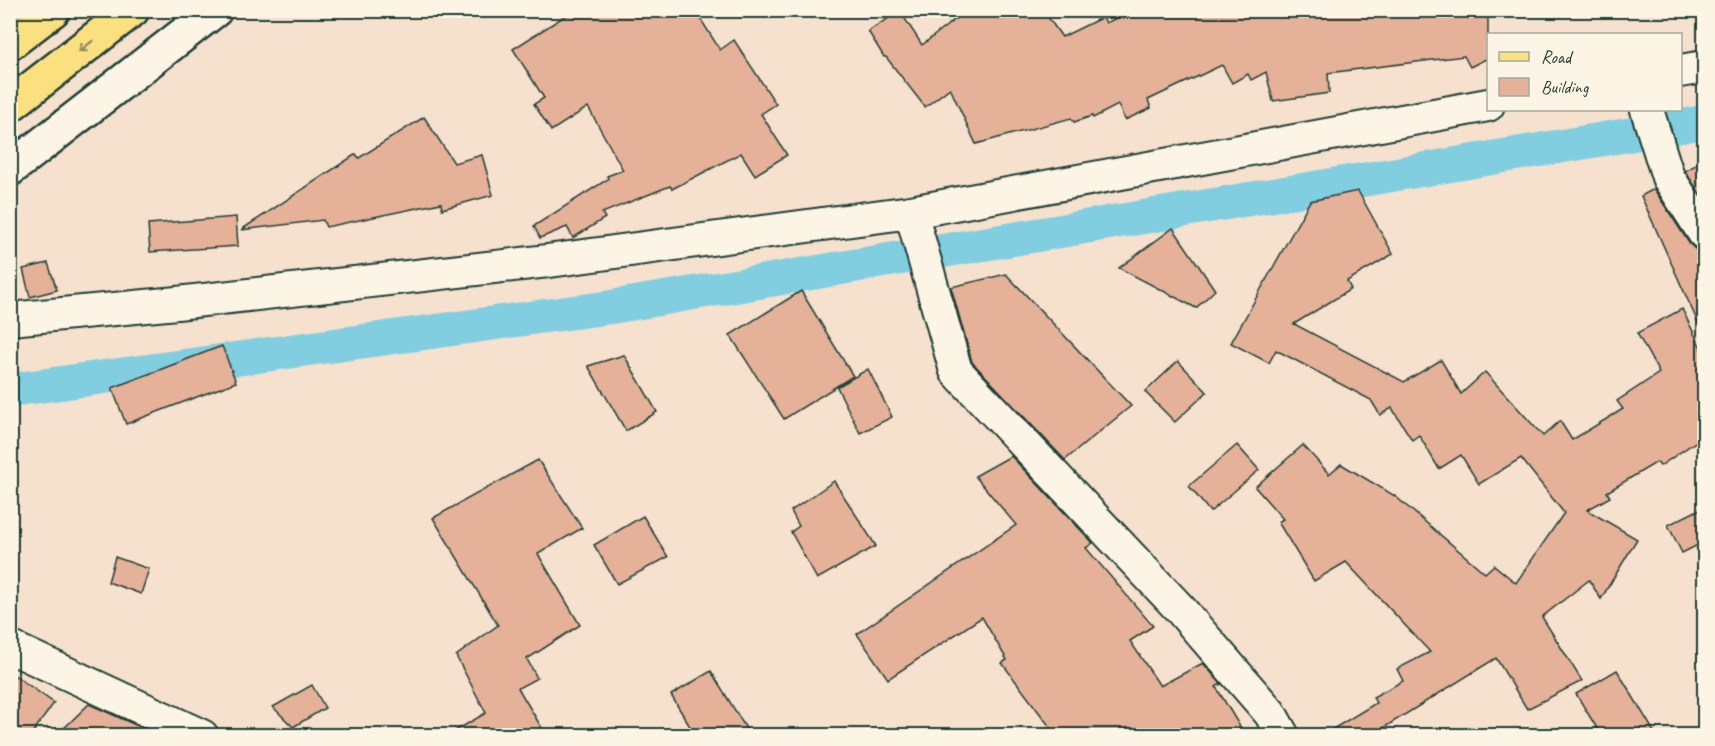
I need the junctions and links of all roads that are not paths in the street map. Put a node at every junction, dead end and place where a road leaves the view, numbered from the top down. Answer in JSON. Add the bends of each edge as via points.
{"nodes":[{"id":1,"x":53,"y":10,"type":"edge"},
{"id":2,"x":132,"y":10,"type":"edge"},
{"id":3,"x":215,"y":10,"type":"edge"},
{"id":4,"x":12,"y":37,"type":"edge"},
{"id":5,"x":1704,"y":67,"type":"edge"},
{"id":6,"x":1682,"y":71,"type":"edge"},
{"id":7,"x":10,"y":105,"type":"edge"},
{"id":8,"x":1487,"y":105,"type":"edge"},
{"id":9,"x":1647,"y":111,"type":"edge"},
{"id":10,"x":10,"y":169,"type":"edge"},
{"id":11,"x":912,"y":213,"type":"junction"},
{"id":12,"x":1704,"y":233,"type":"edge"},
{"id":13,"x":10,"y":320,"type":"edge"},
{"id":14,"x":10,"y":647,"type":"edge"},
{"id":15,"x":147,"y":724,"type":"edge"},
{"id":16,"x":202,"y":735,"type":"edge"},
{"id":17,"x":1283,"y":735,"type":"edge"}],
"edges":[{"from":1,"to":4,"type":"main road"},
{"from":2,"to":7,"type":"main road","one_way":true},
{"from":3,"to":10,"type":"street"},
{"from":5,"to":6,"type":"street"},
{"from":8,"to":11,"type":"street"},
{"from":9,"to":12,"type":"street","via":[[1668,177]]},
{"from":11,"to":13,"type":"street","via":[[548,261]]},
{"from":11,"to":17,"type":"street","via":[[956,371],[1180,609],[1270,713]]},
{"from":14,"to":15,"type":"street"},
{"from":15,"to":16,"type":"street"}]}
